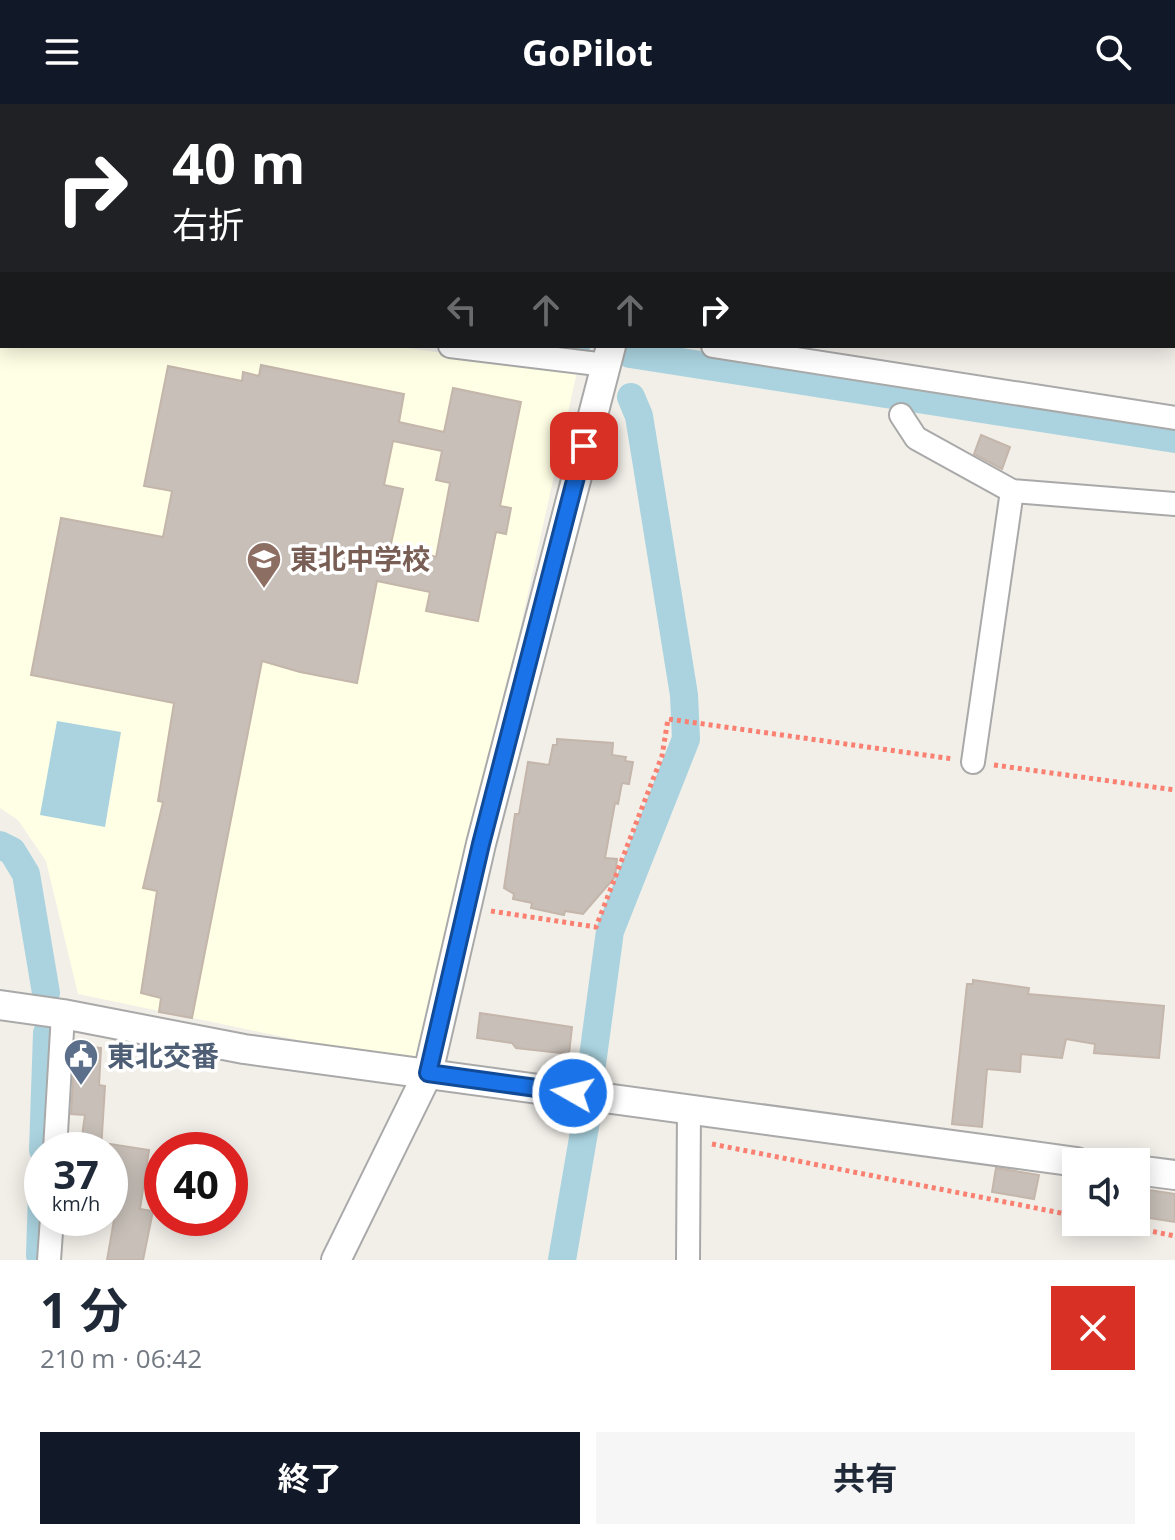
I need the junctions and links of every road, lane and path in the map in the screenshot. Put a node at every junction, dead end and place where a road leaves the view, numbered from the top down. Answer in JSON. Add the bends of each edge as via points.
{"nodes":[{"id":1,"x":482,"y":348,"type":"edge"},
{"id":2,"x":726,"y":348,"type":"edge"},
{"id":3,"x":608,"y":356,"type":"edge"},
{"id":4,"x":901,"y":415,"type":"dead end"},
{"id":5,"x":1175,"y":418,"type":"edge"},
{"id":6,"x":1012,"y":491,"type":"junction"},
{"id":7,"x":1175,"y":504,"type":"edge"},
{"id":8,"x":973,"y":762,"type":"junction"},
{"id":9,"x":1175,"y":790,"type":"edge"},
{"id":10,"x":467,"y":908,"type":"junction"},
{"id":11,"x":0,"y":1005,"type":"edge"},
{"id":12,"x":63,"y":1014,"type":"junction"},
{"id":13,"x":428,"y":1073,"type":"junction"},
{"id":14,"x":689,"y":1109,"type":"junction"},
{"id":15,"x":56,"y":1132,"type":"edge"},
{"id":16,"x":689,"y":1141,"type":"junction"},
{"id":17,"x":1062,"y":1160,"type":"edge"},
{"id":18,"x":1150,"y":1172,"type":"edge"},
{"id":19,"x":1175,"y":1175,"type":"edge"},
{"id":20,"x":1062,"y":1213,"type":"edge"},
{"id":21,"x":1150,"y":1231,"type":"edge"},
{"id":22,"x":51,"y":1236,"type":"edge"},
{"id":23,"x":1175,"y":1236,"type":"edge"},
{"id":24,"x":49,"y":1260,"type":"edge"},
{"id":25,"x":336,"y":1260,"type":"edge"},
{"id":26,"x":688,"y":1260,"type":"edge"}],
"edges":[{"from":1,"to":3,"type":"street"},
{"from":2,"to":5,"type":"street"},
{"from":3,"to":10,"type":"street"},
{"from":4,"to":6,"type":"street","via":[[916,438]]},
{"from":6,"to":7,"type":"street"},
{"from":6,"to":8,"type":"street"},
{"from":8,"to":9,"type":"path"},
{"from":8,"to":10,"type":"path","via":[[668,719],[662,756],[596,927]]},
{"from":10,"to":13,"type":"street"},
{"from":11,"to":12,"type":"street"},
{"from":12,"to":13,"type":"street","via":[[244,1049]]},
{"from":12,"to":15,"type":"street"},
{"from":13,"to":14,"type":"street"},
{"from":13,"to":25,"type":"street"},
{"from":14,"to":16,"type":"street"},
{"from":14,"to":17,"type":"street"},
{"from":16,"to":20,"type":"path"},
{"from":16,"to":26,"type":"street"},
{"from":18,"to":19,"type":"street"},
{"from":21,"to":23,"type":"path"},
{"from":22,"to":24,"type":"street"}]}
